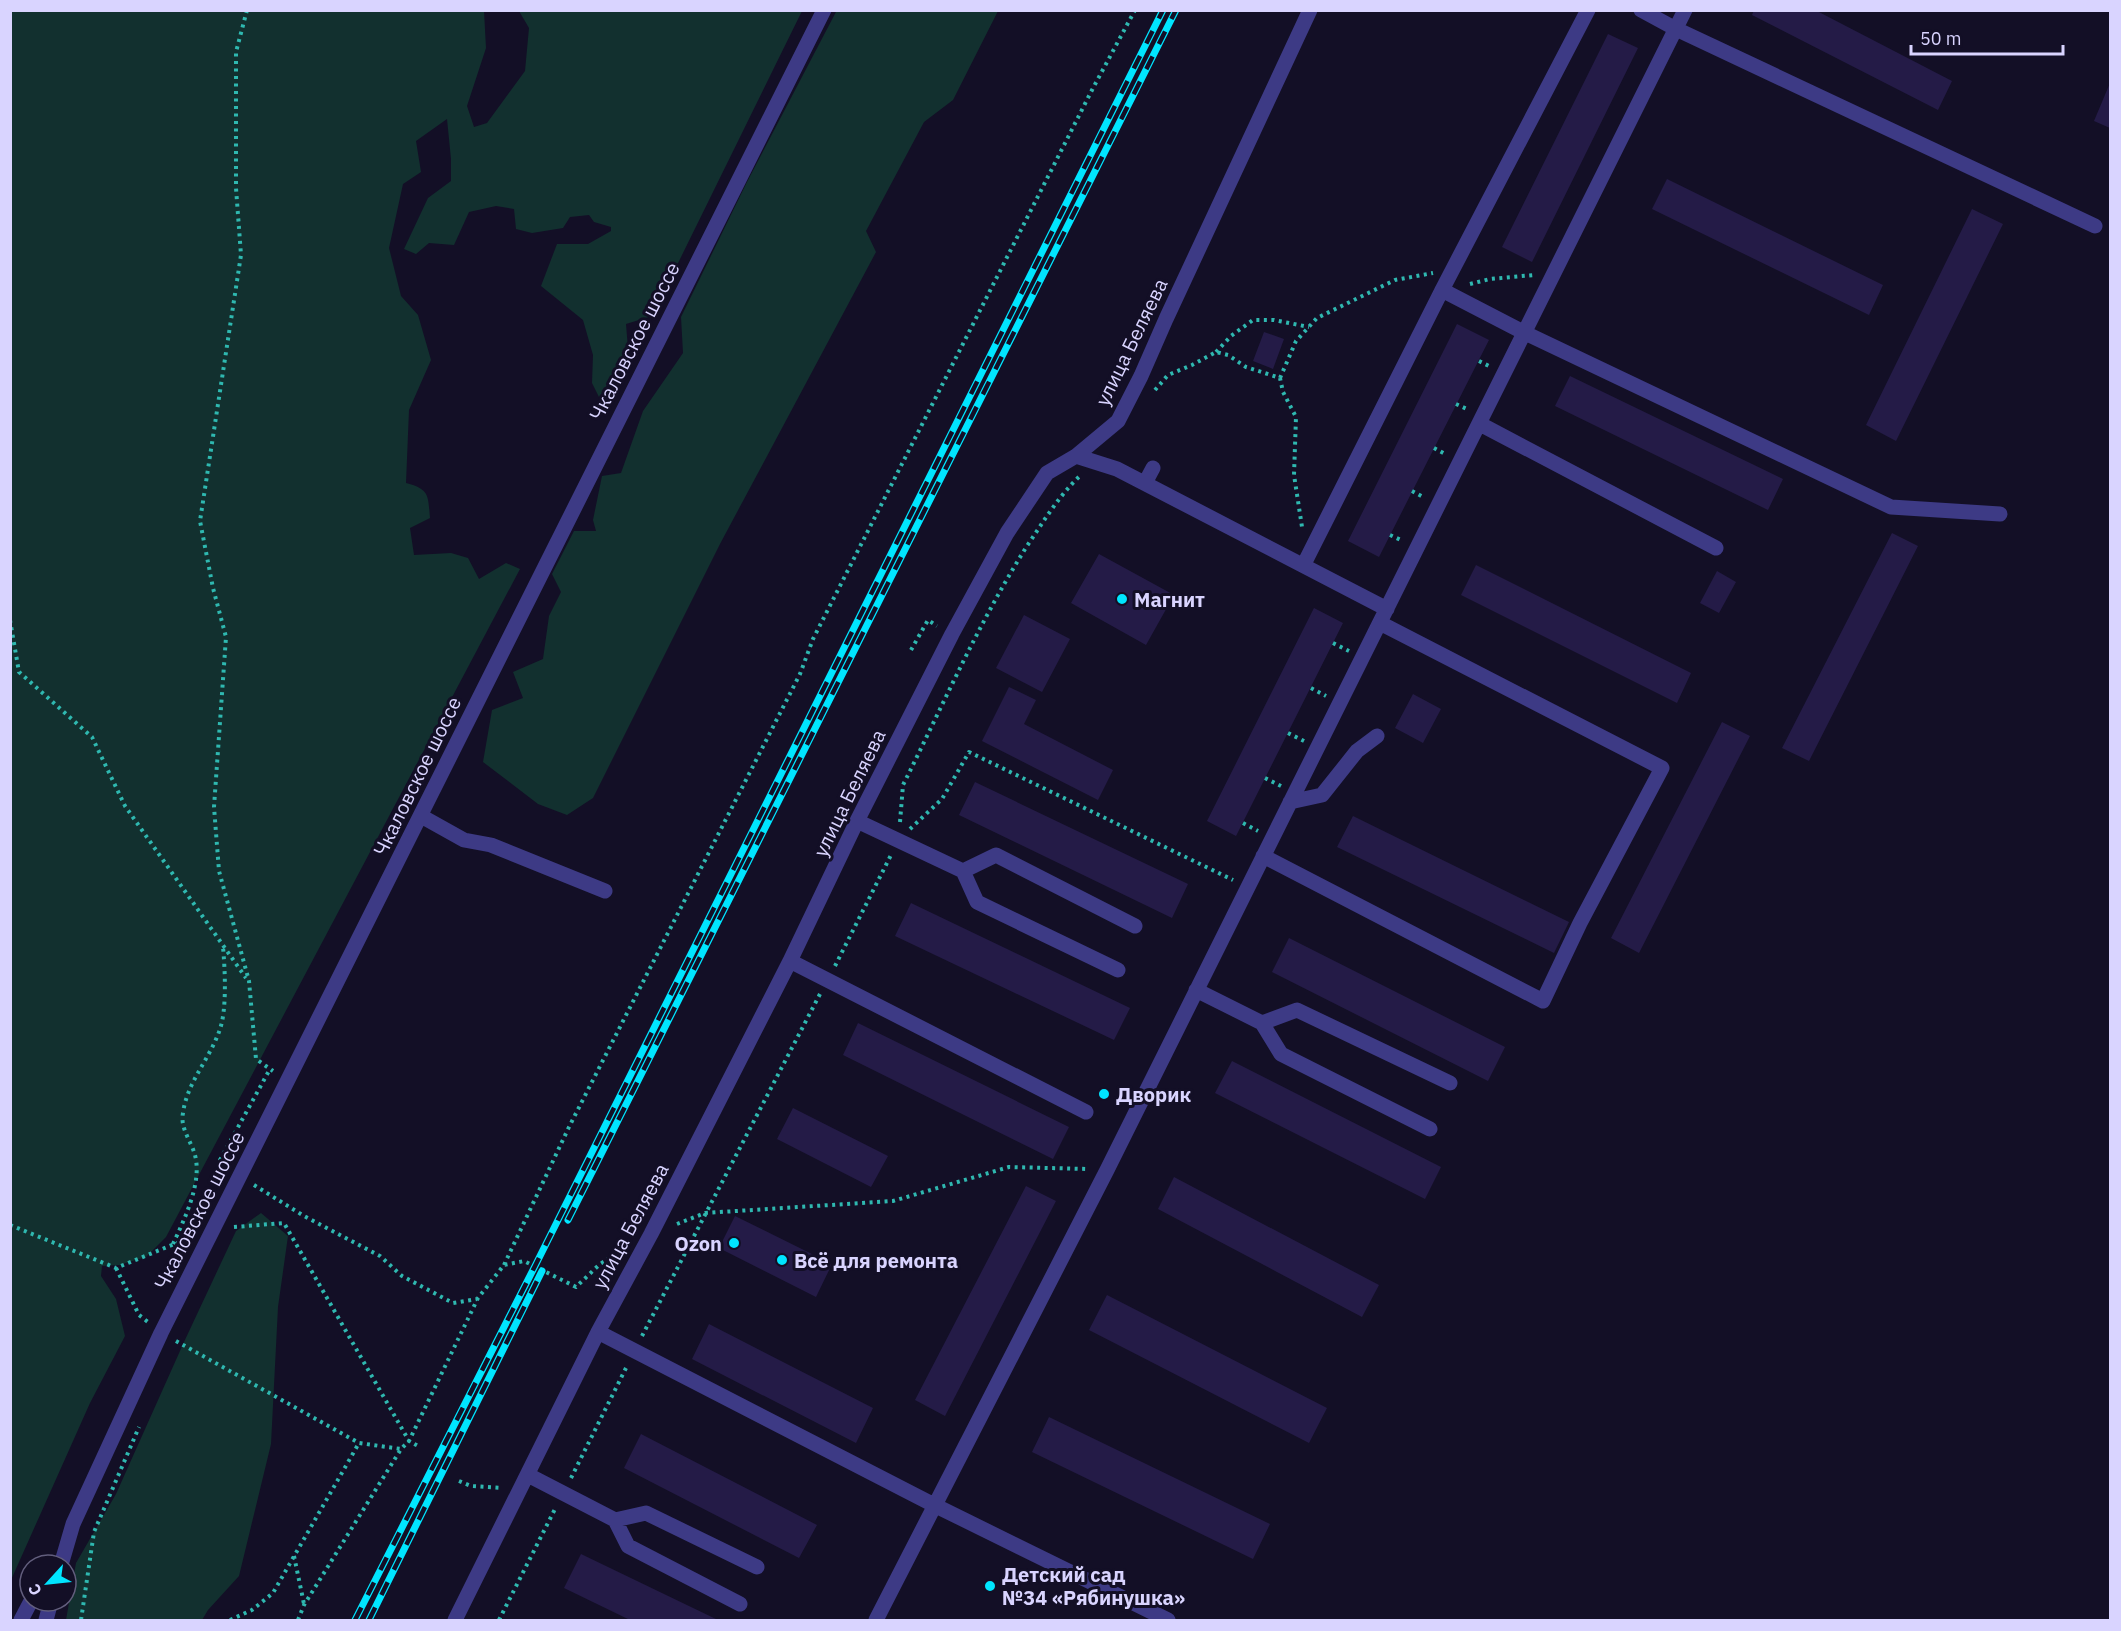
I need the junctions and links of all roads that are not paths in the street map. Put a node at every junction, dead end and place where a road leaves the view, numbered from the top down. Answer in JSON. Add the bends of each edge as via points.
{"nodes":[{"id":1,"x":824,"y":10,"type":"edge"},
{"id":2,"x":1310,"y":10,"type":"edge"},
{"id":3,"x":1588,"y":10,"type":"edge"},
{"id":4,"x":1641,"y":10,"type":"edge"},
{"id":5,"x":1686,"y":10,"type":"edge"},
{"id":6,"x":1676,"y":29,"type":"junction"},
{"id":7,"x":2095,"y":225,"type":"dead end"},
{"id":8,"x":1445,"y":284,"type":"junction"},
{"id":9,"x":1525,"y":333,"type":"junction"},
{"id":10,"x":1480,"y":424,"type":"junction"},
{"id":11,"x":1076,"y":456,"type":"junction"},
{"id":12,"x":1154,"y":468,"type":"dead end"},
{"id":13,"x":1145,"y":483,"type":"junction"},
{"id":14,"x":2000,"y":514,"type":"dead end"},
{"id":15,"x":1716,"y":548,"type":"dead end"},
{"id":16,"x":1304,"y":564,"type":"junction"},
{"id":17,"x":1384,"y":616,"type":"junction"},
{"id":18,"x":1377,"y":736,"type":"dead end"},
{"id":19,"x":1290,"y":802,"type":"junction"},
{"id":20,"x":421,"y":816,"type":"junction"},
{"id":21,"x":857,"y":821,"type":"junction"},
{"id":22,"x":1263,"y":856,"type":"junction"},
{"id":23,"x":963,"y":871,"type":"junction"},
{"id":24,"x":605,"y":891,"type":"dead end"},
{"id":25,"x":1135,"y":926,"type":"dead end"},
{"id":26,"x":790,"y":961,"type":"junction"},
{"id":27,"x":1118,"y":970,"type":"dead end"},
{"id":28,"x":1196,"y":990,"type":"junction"},
{"id":29,"x":1262,"y":1023,"type":"junction"},
{"id":30,"x":1450,"y":1083,"type":"dead end"},
{"id":31,"x":1086,"y":1112,"type":"dead end"},
{"id":32,"x":1430,"y":1129,"type":"dead end"},
{"id":33,"x":598,"y":1332,"type":"junction"},
{"id":34,"x":528,"y":1476,"type":"junction"},
{"id":35,"x":934,"y":1505,"type":"junction"},
{"id":36,"x":615,"y":1520,"type":"junction"},
{"id":37,"x":73,"y":1524,"type":"junction"},
{"id":38,"x":57,"y":1553,"type":"edge"},
{"id":39,"x":65,"y":1553,"type":"edge"},
{"id":40,"x":757,"y":1567,"type":"dead end"},
{"id":41,"x":740,"y":1604,"type":"dead end"},
{"id":42,"x":455,"y":1620,"type":"edge"},
{"id":43,"x":876,"y":1620,"type":"edge"},
{"id":44,"x":1168,"y":1620,"type":"edge"}],
"edges":[{"from":1,"to":20,"type":"street","name":"Чкаловское шоссе"},
{"from":2,"to":11,"type":"street","name":"улица Беляева","via":[[1142,376],[1118,421]]},
{"from":3,"to":8,"type":"street"},
{"from":4,"to":6,"type":"street"},
{"from":5,"to":6,"type":"street"},
{"from":6,"to":7,"type":"street"},
{"from":6,"to":9,"type":"street"},
{"from":8,"to":9,"type":"street"},
{"from":8,"to":16,"type":"street"},
{"from":9,"to":10,"type":"street"},
{"from":9,"to":14,"type":"street","via":[[1891,507]]},
{"from":10,"to":15,"type":"street"},
{"from":10,"to":17,"type":"street"},
{"from":11,"to":13,"type":"street"},
{"from":11,"to":21,"type":"street","name":"улица Беляева","via":[[1047,473],[1007,533]]},
{"from":12,"to":13,"type":"street"},
{"from":13,"to":16,"type":"street"},
{"from":16,"to":17,"type":"street"},
{"from":17,"to":19,"type":"street"},
{"from":17,"to":22,"type":"street","via":[[1662,768],[1543,1001]]},
{"from":18,"to":19,"type":"street","via":[[1357,751],[1322,795]]},
{"from":19,"to":22,"type":"street"},
{"from":20,"to":24,"type":"street","via":[[464,840],[490,845]]},
{"from":20,"to":37,"type":"street","name":"Чкаловское шоссе","via":[[161,1333]]},
{"from":21,"to":23,"type":"street"},
{"from":21,"to":26,"type":"street","name":"улица Беляева"},
{"from":22,"to":28,"type":"street"},
{"from":23,"to":25,"type":"street","via":[[996,855]]},
{"from":23,"to":27,"type":"street","via":[[977,902]]},
{"from":26,"to":31,"type":"street"},
{"from":26,"to":33,"type":"street","name":"улица Беляева"},
{"from":28,"to":29,"type":"street"},
{"from":28,"to":35,"type":"street"},
{"from":29,"to":30,"type":"street","via":[[1297,1010]]},
{"from":29,"to":32,"type":"street","via":[[1281,1054]]},
{"from":33,"to":34,"type":"street","name":"улица Беляева"},
{"from":33,"to":35,"type":"street"},
{"from":34,"to":36,"type":"street"},
{"from":34,"to":42,"type":"street","name":"улица Беляева"},
{"from":35,"to":43,"type":"street"},
{"from":35,"to":44,"type":"street"},
{"from":36,"to":40,"type":"street","via":[[646,1513]]},
{"from":36,"to":41,"type":"street","via":[[628,1546]]},
{"from":37,"to":38,"type":"street"},
{"from":37,"to":39,"type":"street","name":"Чкаловское шоссе"}]}
